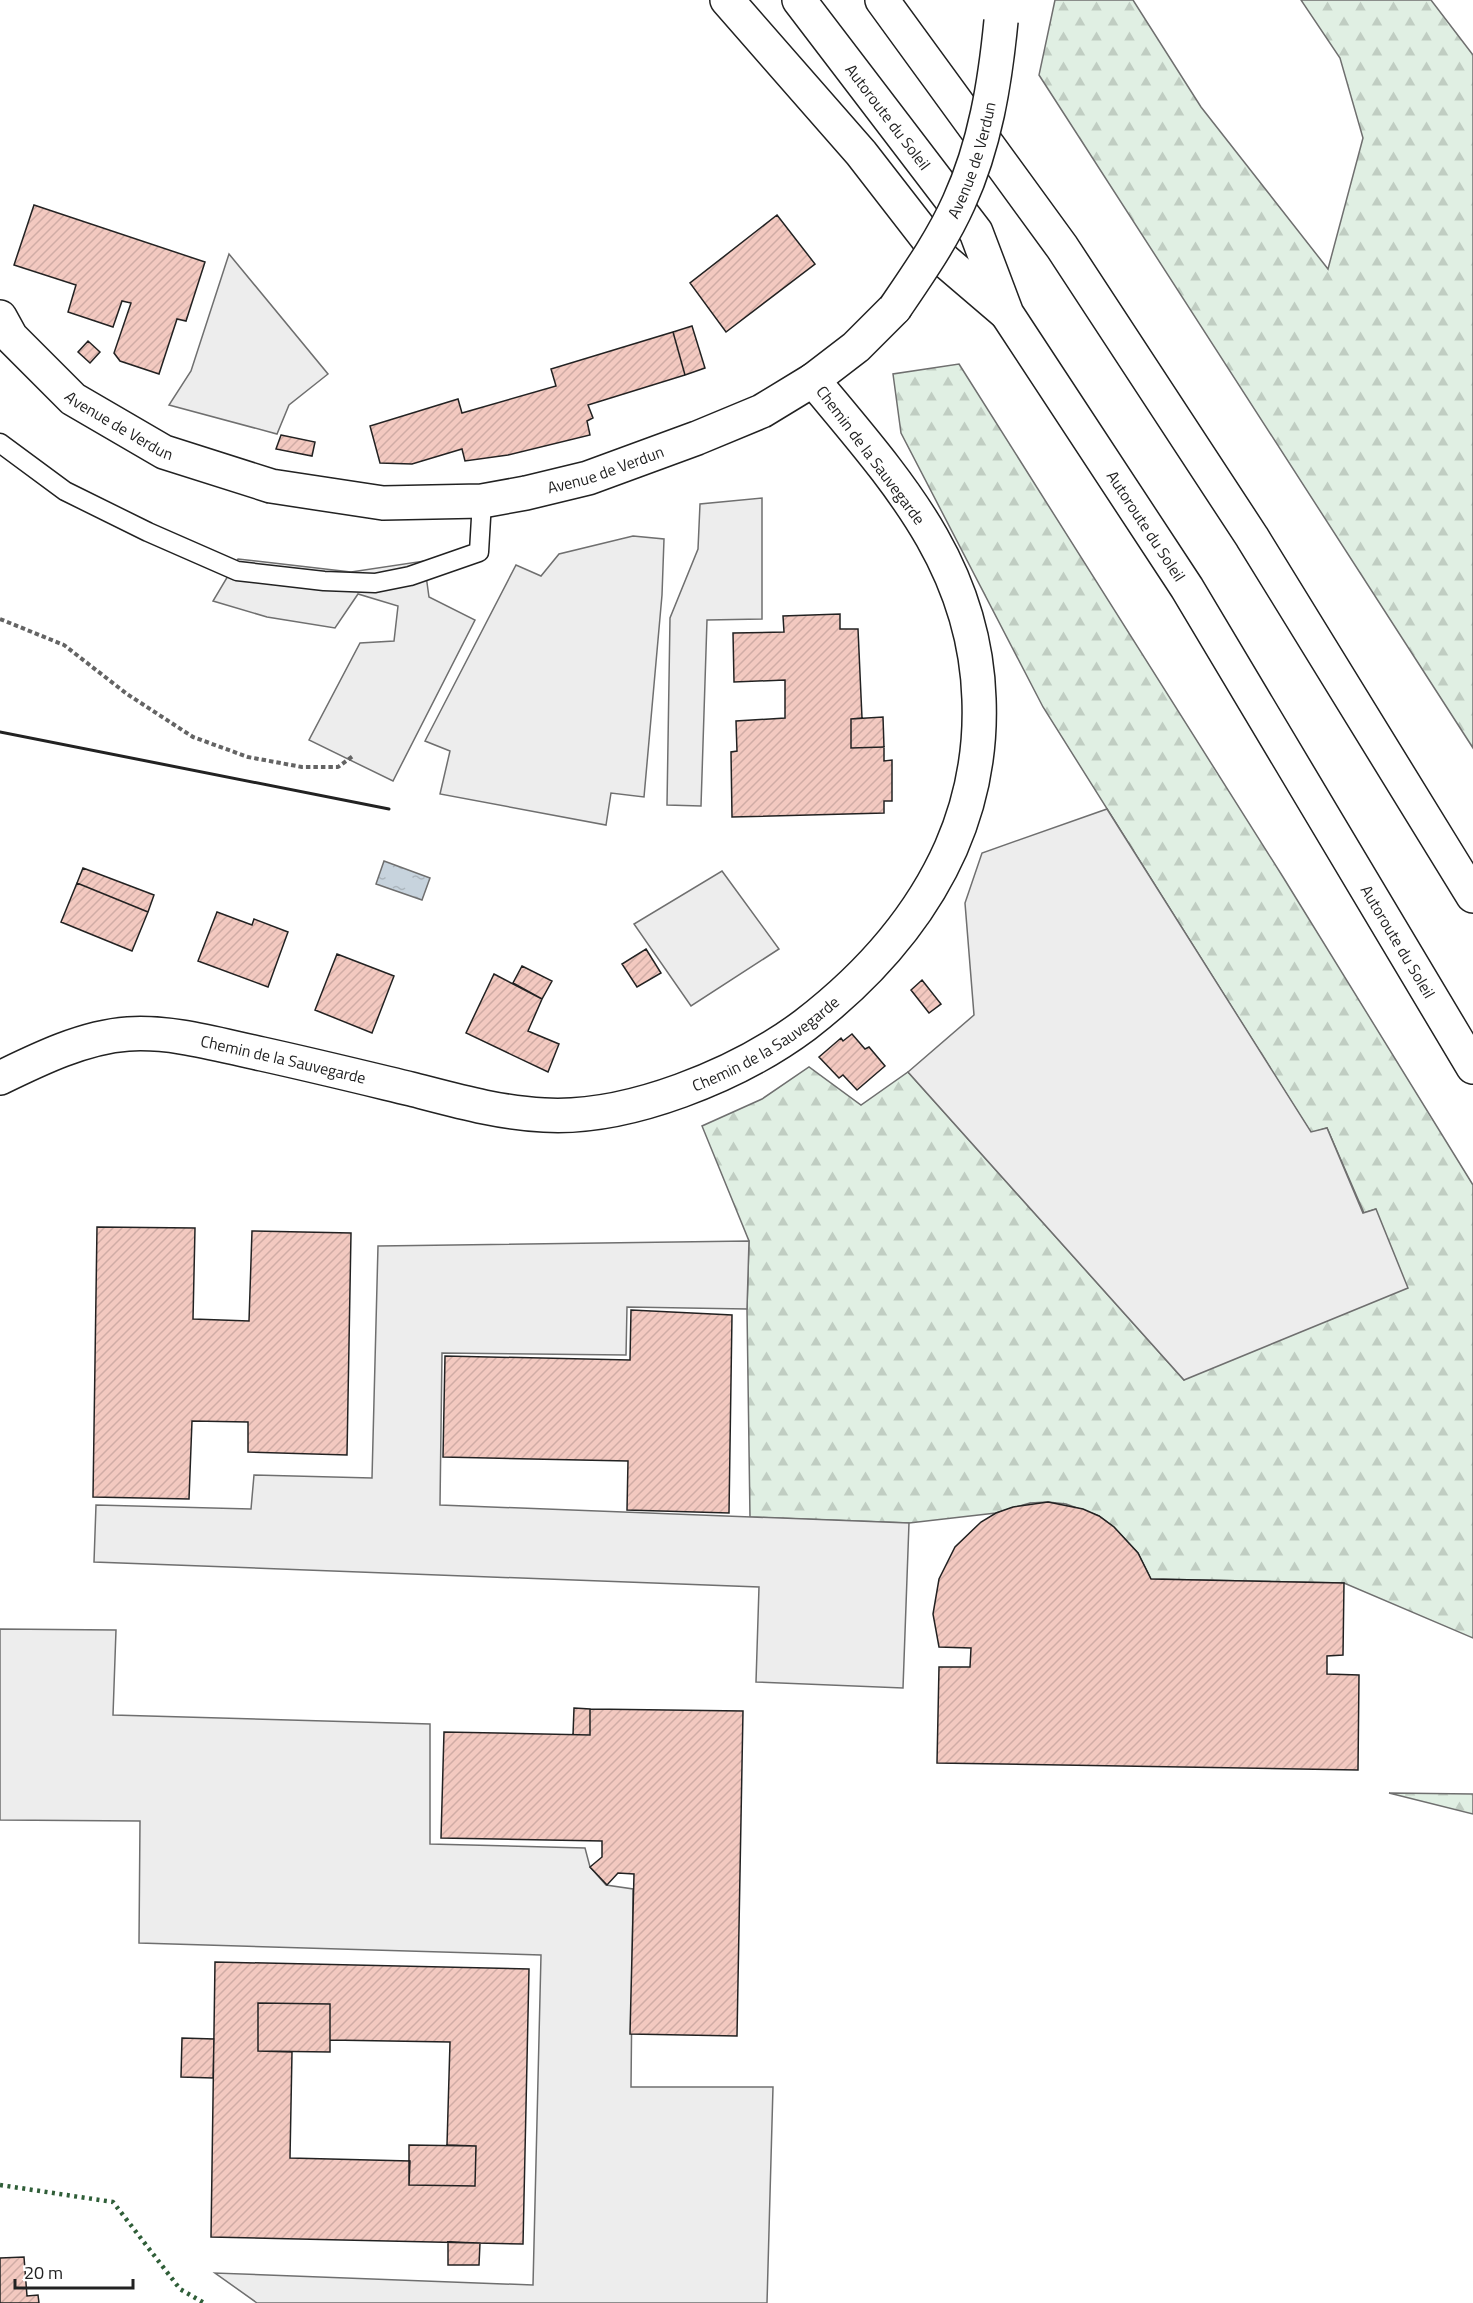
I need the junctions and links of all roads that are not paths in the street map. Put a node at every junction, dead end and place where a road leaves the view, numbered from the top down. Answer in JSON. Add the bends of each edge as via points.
{"nodes":[{"id":1,"x":727,"y":0,"type":"edge"},
{"id":2,"x":799,"y":0,"type":"edge"},
{"id":3,"x":882,"y":0,"type":"edge"},
{"id":4,"x":1001,"y":10,"type":"edge"},
{"id":5,"x":1007,"y":314,"type":"junction"},
{"id":6,"x":0,"y":317,"type":"edge"},
{"id":7,"x":813,"y":380,"type":"junction"},
{"id":8,"x":0,"y":443,"type":"edge"},
{"id":9,"x":482,"y":501,"type":"junction"},
{"id":10,"x":1473,"y":896,"type":"edge"},
{"id":11,"x":1473,"y":1067,"type":"edge"},
{"id":12,"x":0,"y":1078,"type":"edge"}],
"edges":[{"from":1,"to":5,"type":"main road","via":[[861,153],[944,260]]},
{"from":2,"to":5,"type":"main road","name":"Autoroute du Soleil","via":[[976,232]]},
{"from":3,"to":10,"type":"main road","via":[[1062,247],[1252,537]]},
{"from":4,"to":7,"type":"main road","name":"Avenue de Verdun","bridge":true,"via":[[983,135],[959,204],[895,308],[856,347]]},
{"from":5,"to":11,"type":"main road","name":"Autoroute du Soleil","via":[[1187,588]]},
{"from":6,"to":9,"type":"main road","name":"Avenue de Verdun","via":[[11,337],[73,399],[164,452],[271,486],[383,503]]},
{"from":7,"to":9,"type":"main road","name":"Avenue de Verdun","via":[[762,411],[610,470]]},
{"from":7,"to":12,"type":"main road","name":"Chemin de la Sauvegarde","via":[[904,494],[952,572],[975,651],[980,733],[971,792],[944,864],[919,906],[885,950],[819,1014],[750,1060],[656,1098],[603,1112],[546,1115],[478,1106],[176,1036],[127,1034],[89,1042]]},
{"from":8,"to":9,"type":"lane","via":[[65,491],[237,571],[375,583],[410,576],[479,552]]}]}
